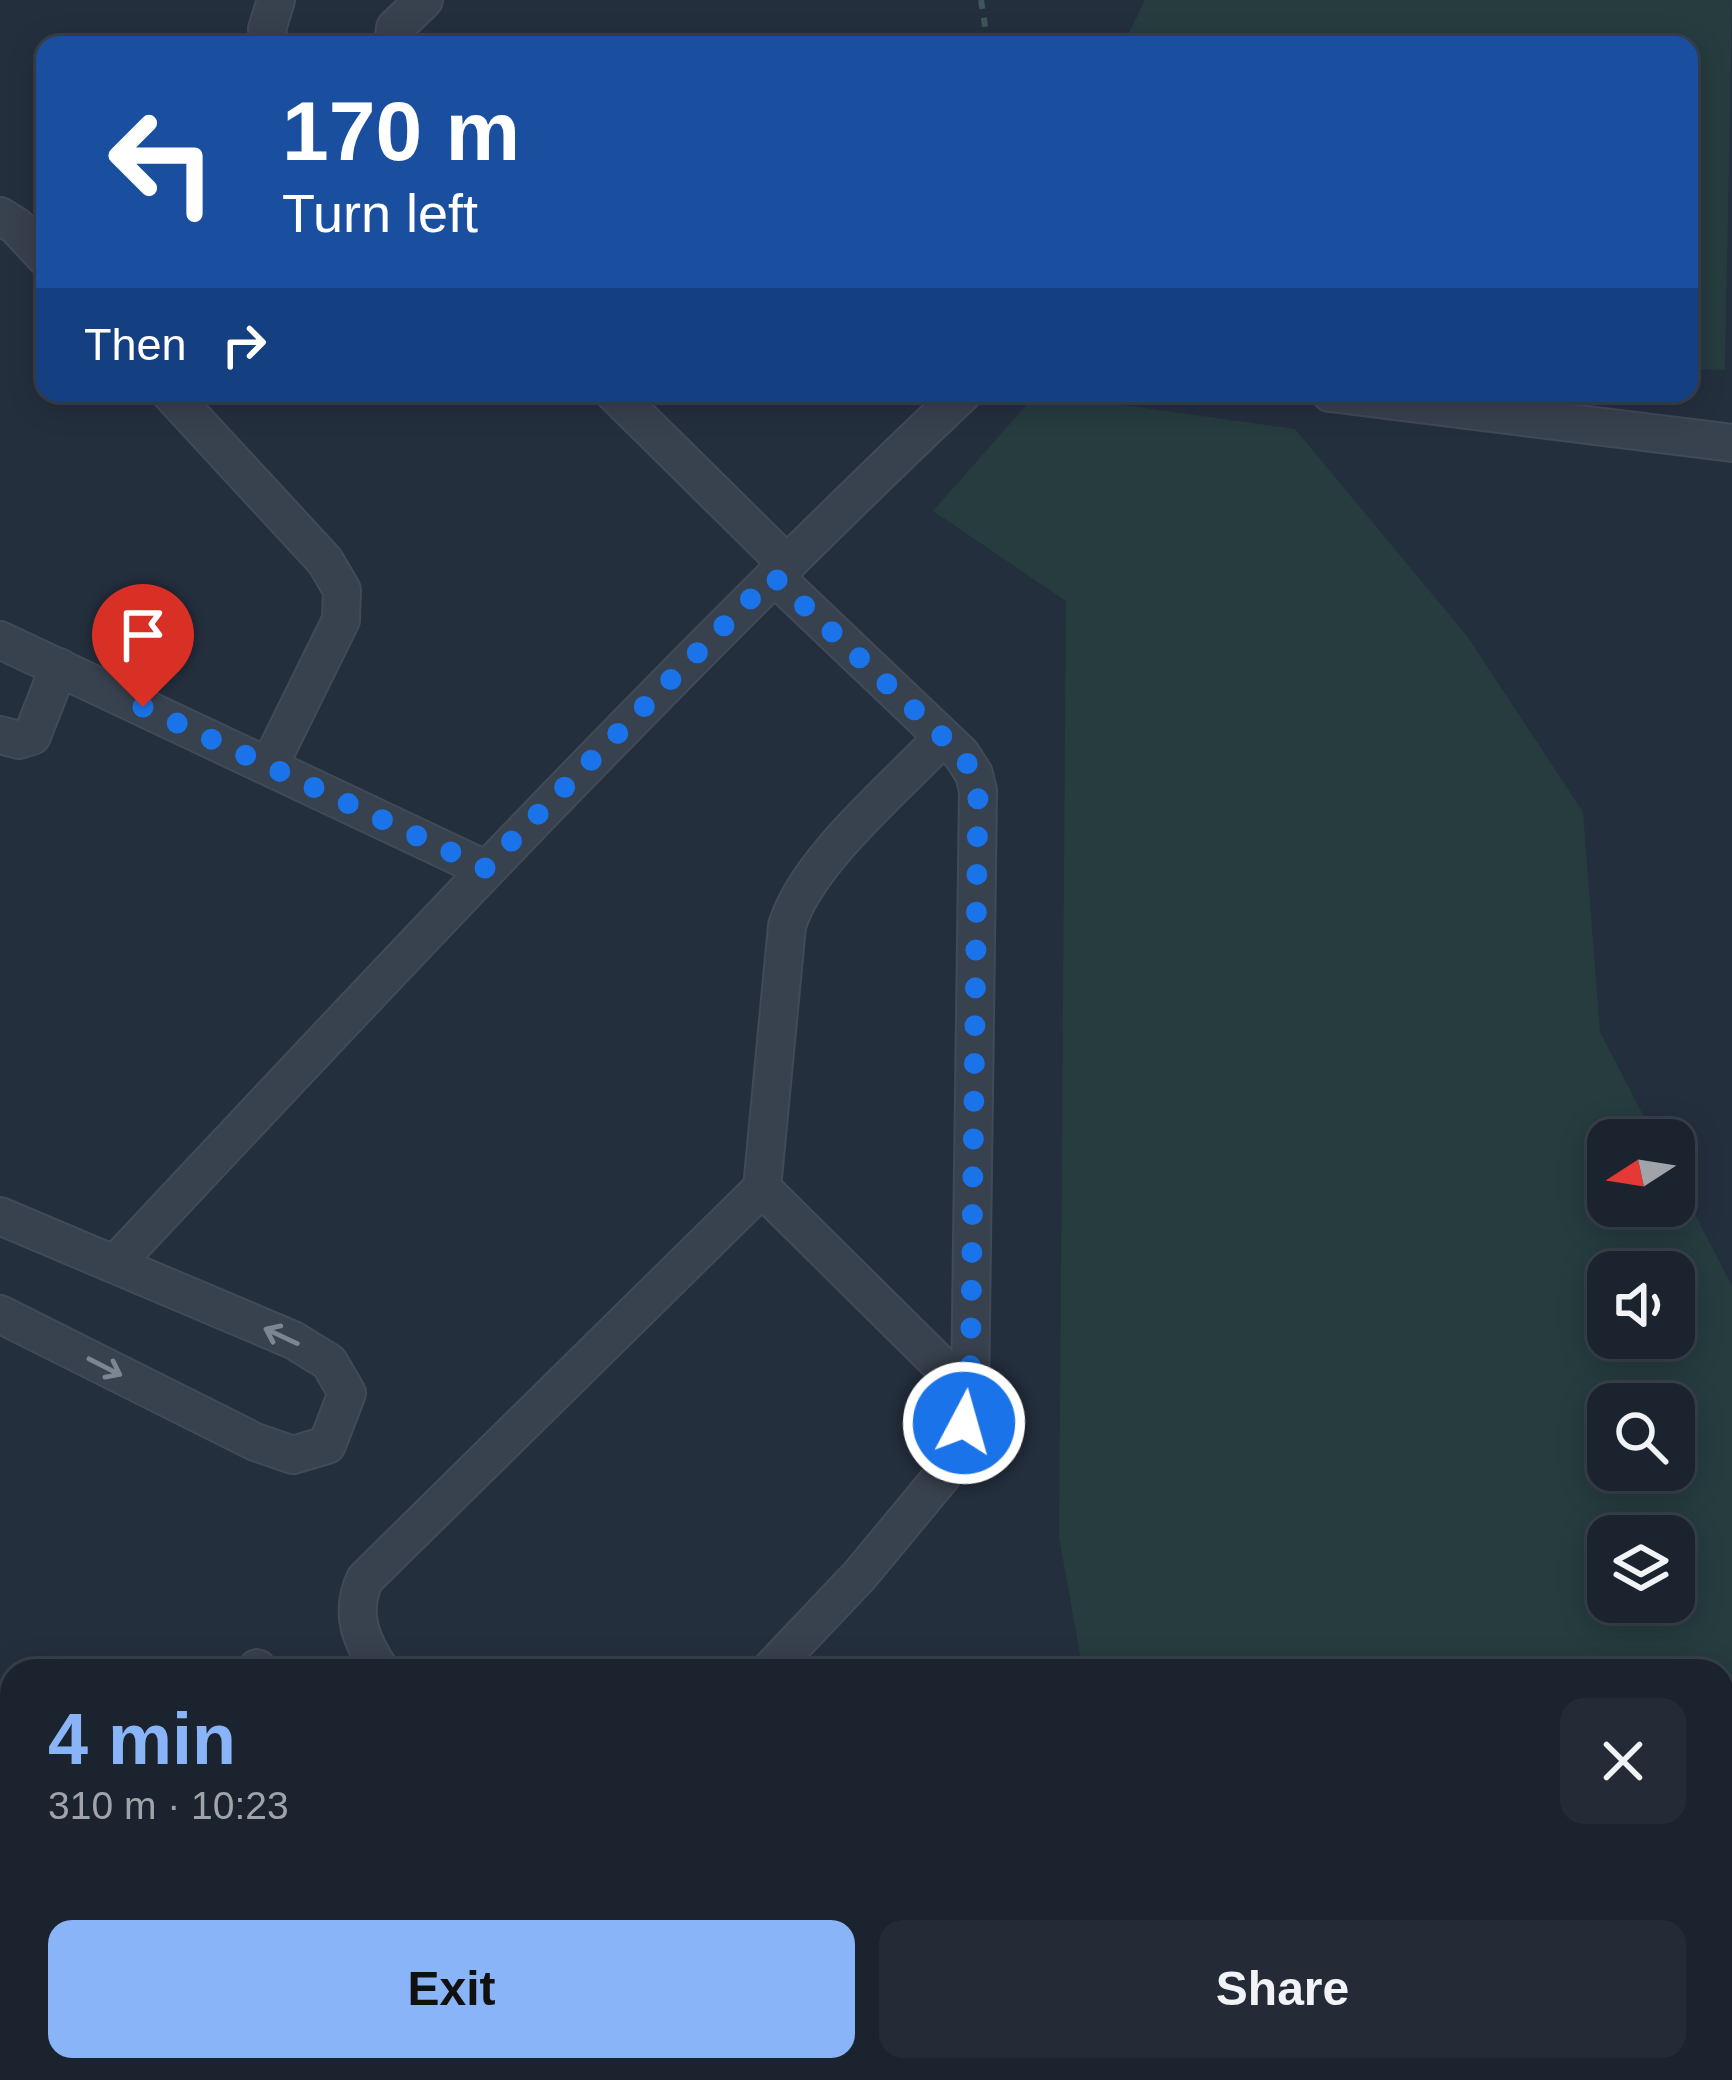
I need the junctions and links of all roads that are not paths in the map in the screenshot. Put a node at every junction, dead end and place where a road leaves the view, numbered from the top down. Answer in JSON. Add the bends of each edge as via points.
{"nodes":[{"id":1,"x":276,"y":0,"type":"edge"},
{"id":2,"x":424,"y":0,"type":"edge"},
{"id":3,"x":268,"y":36,"type":"edge"},
{"id":4,"x":394,"y":36,"type":"edge"},
{"id":5,"x":5,"y":230,"type":"edge"},
{"id":6,"x":36,"y":251,"type":"edge"},
{"id":7,"x":178,"y":402,"type":"edge"},
{"id":8,"x":630,"y":402,"type":"edge"},
{"id":9,"x":955,"y":402,"type":"edge"},
{"id":10,"x":1402,"y":402,"type":"edge"},
{"id":11,"x":1732,"y":443,"type":"edge"},
{"id":12,"x":779,"y":569,"type":"junction"},
{"id":13,"x":0,"y":640,"type":"edge"},
{"id":14,"x":59,"y":668,"type":"junction"},
{"id":15,"x":0,"y":735,"type":"edge"},
{"id":16,"x":941,"y":739,"type":"junction"},
{"id":17,"x":269,"y":766,"type":"junction"},
{"id":18,"x":485,"y":868,"type":"junction"},
{"id":19,"x":763,"y":1188,"type":"junction"},
{"id":20,"x":0,"y":1216,"type":"edge"},
{"id":21,"x":115,"y":1264,"type":"junction"},
{"id":22,"x":0,"y":1314,"type":"edge"},
{"id":23,"x":970,"y":1394,"type":"junction"},
{"id":24,"x":375,"y":1659,"type":"edge"},
{"id":25,"x":780,"y":1659,"type":"edge"}],
"edges":[{"from":1,"to":3,"type":"street"},
{"from":2,"to":4,"type":"street"},
{"from":5,"to":6,"type":"street"},
{"from":7,"to":17,"type":"street","via":[[325,561],[342,590],[341,620]]},
{"from":8,"to":12,"type":"street"},
{"from":9,"to":12,"type":"street"},
{"from":10,"to":11,"type":"street"},
{"from":12,"to":16,"type":"street"},
{"from":12,"to":18,"type":"street"},
{"from":13,"to":14,"type":"street"},
{"from":14,"to":15,"type":"street","via":[[32,736]]},
{"from":14,"to":17,"type":"street"},
{"from":16,"to":19,"type":"street","via":[[794,904]]},
{"from":16,"to":23,"type":"street","via":[[961,754],[978,791]]},
{"from":17,"to":18,"type":"street"},
{"from":18,"to":21,"type":"street"},
{"from":19,"to":23,"type":"street"},
{"from":19,"to":24,"type":"street","via":[[365,1579],[355,1599],[358,1628]]},
{"from":20,"to":21,"type":"street"},
{"from":22,"to":21,"type":"street","one_way":true,"via":[[255,1442],[293,1456],[327,1444],[347,1393],[329,1362]]},
{"from":23,"to":25,"type":"street","via":[[943,1476]]}]}
